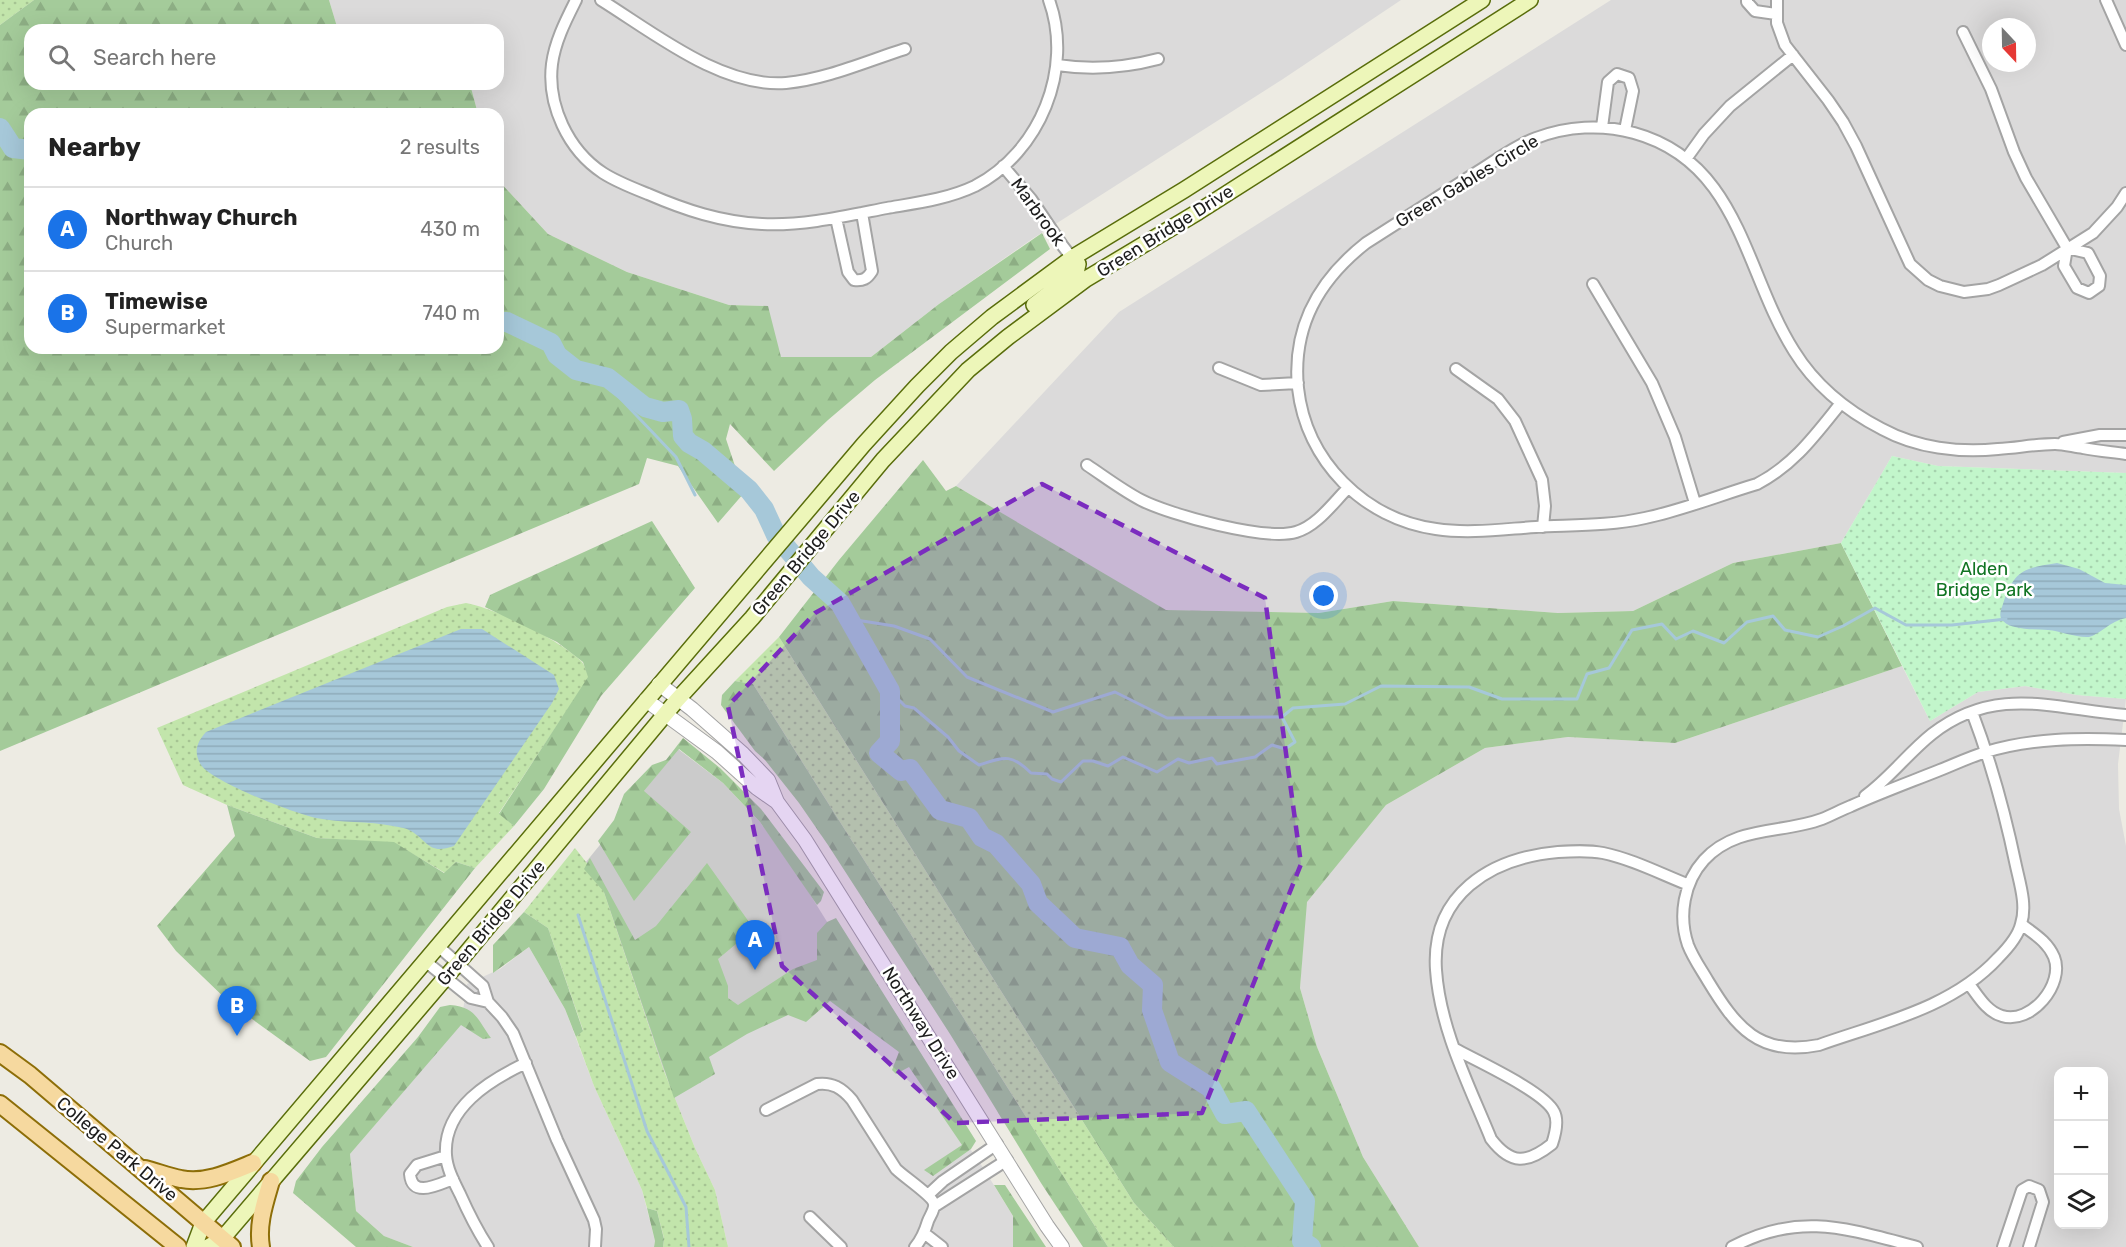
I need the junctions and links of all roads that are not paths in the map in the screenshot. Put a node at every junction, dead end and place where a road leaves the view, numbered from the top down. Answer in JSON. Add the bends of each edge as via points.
{"nodes":[{"id":1,"x":576,"y":0,"type":"edge"},
{"id":2,"x":601,"y":0,"type":"edge"},
{"id":3,"x":1049,"y":0,"type":"edge"},
{"id":4,"x":1482,"y":0,"type":"edge"},
{"id":5,"x":1530,"y":0,"type":"edge"},
{"id":6,"x":1747,"y":0,"type":"edge"},
{"id":7,"x":1777,"y":0,"type":"edge"},
{"id":8,"x":2106,"y":0,"type":"edge"},
{"id":9,"x":1776,"y":14,"type":"junction"},
{"id":10,"x":1963,"y":32,"type":"dead end"},
{"id":11,"x":2126,"y":45,"type":"edge"},
{"id":12,"x":905,"y":48,"type":"dead end"},
{"id":13,"x":1793,"y":55,"type":"junction"},
{"id":14,"x":1158,"y":59,"type":"dead end"},
{"id":15,"x":1057,"y":65,"type":"junction"},
{"id":16,"x":1602,"y":128,"type":"junction"},
{"id":17,"x":1625,"y":130,"type":"junction"},
{"id":18,"x":1686,"y":159,"type":"junction"},
{"id":19,"x":1003,"y":166,"type":"junction"},
{"id":20,"x":2126,"y":193,"type":"edge"},
{"id":21,"x":862,"y":213,"type":"junction"},
{"id":22,"x":836,"y":218,"type":"junction"},
{"id":23,"x":2067,"y":248,"type":"junction"},
{"id":24,"x":1072,"y":258,"type":"junction"},
{"id":25,"x":1593,"y":284,"type":"dead end"},
{"id":26,"x":1219,"y":368,"type":"dead end"},
{"id":27,"x":1456,"y":369,"type":"dead end"},
{"id":28,"x":968,"y":370,"type":"junction"},
{"id":29,"x":1298,"y":383,"type":"junction"},
{"id":30,"x":1841,"y":403,"type":"junction"},
{"id":31,"x":2126,"y":435,"type":"edge"},
{"id":32,"x":2056,"y":444,"type":"junction"},
{"id":33,"x":2126,"y":454,"type":"edge"},
{"id":34,"x":1087,"y":465,"type":"dead end"},
{"id":35,"x":1348,"y":488,"type":"junction"},
{"id":36,"x":1695,"y":503,"type":"junction"},
{"id":37,"x":1543,"y":527,"type":"junction"},
{"id":38,"x":659,"y":684,"type":"junction"},
{"id":39,"x":646,"y":700,"type":"junction"},
{"id":40,"x":678,"y":700,"type":"junction"},
{"id":41,"x":1972,"y":712,"type":"junction"},
{"id":42,"x":666,"y":714,"type":"junction"},
{"id":43,"x":2126,"y":715,"type":"edge"},
{"id":44,"x":2126,"y":740,"type":"edge"},
{"id":45,"x":1987,"y":751,"type":"junction"},
{"id":46,"x":777,"y":801,"type":"junction"},
{"id":47,"x":1848,"y":807,"type":"junction"},
{"id":48,"x":1689,"y":885,"type":"junction"},
{"id":49,"x":2021,"y":924,"type":"junction"},
{"id":50,"x":438,"y":945,"type":"junction"},
{"id":51,"x":425,"y":961,"type":"junction"},
{"id":52,"x":458,"y":963,"type":"junction"},
{"id":53,"x":446,"y":977,"type":"junction"},
{"id":54,"x":1969,"y":984,"type":"junction"},
{"id":55,"x":488,"y":1002,"type":"junction"},
{"id":56,"x":1455,"y":1049,"type":"junction"},
{"id":57,"x":0,"y":1053,"type":"edge"},
{"id":58,"x":526,"y":1063,"type":"junction"},
{"id":59,"x":319,"y":1086,"type":"junction"},
{"id":60,"x":342,"y":1097,"type":"junction"},
{"id":61,"x":0,"y":1104,"type":"edge"},
{"id":62,"x":766,"y":1110,"type":"dead end"},
{"id":63,"x":997,"y":1144,"type":"junction"},
{"id":64,"x":446,"y":1156,"type":"junction"},
{"id":65,"x":1007,"y":1160,"type":"junction"},
{"id":66,"x":254,"y":1163,"type":"junction"},
{"id":67,"x":137,"y":1166,"type":"junction"},
{"id":68,"x":453,"y":1179,"type":"junction"},
{"id":69,"x":271,"y":1181,"type":"junction"},
{"id":70,"x":929,"y":1194,"type":"junction"},
{"id":71,"x":935,"y":1206,"type":"junction"},
{"id":72,"x":810,"y":1217,"type":"dead end"},
{"id":73,"x":203,"y":1223,"type":"junction"},
{"id":74,"x":924,"y":1233,"type":"junction"},
{"id":75,"x":221,"y":1244,"type":"edge"},
{"id":76,"x":178,"y":1247,"type":"edge"},
{"id":77,"x":194,"y":1247,"type":"edge"},
{"id":78,"x":261,"y":1247,"type":"edge"},
{"id":79,"x":488,"y":1247,"type":"edge"},
{"id":80,"x":595,"y":1247,"type":"edge"},
{"id":81,"x":841,"y":1247,"type":"edge"},
{"id":82,"x":915,"y":1247,"type":"edge"},
{"id":83,"x":942,"y":1247,"type":"edge"},
{"id":84,"x":1062,"y":1247,"type":"edge"},
{"id":85,"x":1732,"y":1247,"type":"edge"},
{"id":86,"x":1917,"y":1247,"type":"edge"},
{"id":87,"x":2003,"y":1247,"type":"edge"},
{"id":88,"x":2029,"y":1247,"type":"edge"}],
"edges":[{"from":1,"to":22,"type":"street","via":[[555,52],[552,88],[562,126],[593,165],[615,180],[675,206],[726,220],[781,224]]},
{"from":2,"to":12,"type":"street","via":[[699,60],[753,81],[785,83],[816,78]]},
{"from":3,"to":15,"type":"street","via":[[1057,37]]},
{"from":4,"to":24,"type":"main road","name":"Green Bridge Drive"},
{"from":5,"to":28,"type":"main road","name":"Green Bridge Drive","via":[[1208,206],[1086,279]]},
{"from":6,"to":9,"type":"street","via":[[1755,11]]},
{"from":7,"to":9,"type":"street"},
{"from":8,"to":11,"type":"street"},
{"from":9,"to":13,"type":"street","via":[[1780,34]]},
{"from":10,"to":23,"type":"street","via":[[2026,178]]},
{"from":13,"to":18,"type":"street","via":[[1730,106]]},
{"from":13,"to":23,"type":"street","via":[[1843,122],[1910,264],[1928,280],[1952,290],[1988,289],[2042,265]]},
{"from":14,"to":15,"type":"street","via":[[1112,68]]},
{"from":15,"to":19,"type":"street","via":[[1041,118],[1024,145]]},
{"from":16,"to":17,"type":"street","name":"Green Gables Circle"},
{"from":16,"to":17,"type":"street","via":[[1608,82],[1617,74],[1629,78],[1633,91]]},
{"from":16,"to":29,"type":"street","name":"Green Gables Circle","via":[[1569,129],[1521,145],[1344,260],[1324,284],[1307,319],[1300,344]]},
{"from":17,"to":18,"type":"street","name":"Green Gables Circle","via":[[1653,139]]},
{"from":18,"to":30,"type":"street","name":"Green Gables Circle","via":[[1723,198],[1793,349],[1813,377]]},
{"from":19,"to":21,"type":"street","via":[[960,192]]},
{"from":19,"to":24,"type":"street","name":"Marbrook"},
{"from":20,"to":23,"type":"street","via":[[2093,233]]},
{"from":21,"to":22,"type":"street"},
{"from":21,"to":22,"type":"street","via":[[872,271],[861,281],[854,280],[848,272]]},
{"from":24,"to":28,"type":"main road","via":[[1078,264],[1076,273],[1019,316]]},
{"from":24,"to":38,"type":"main road","name":"Green Bridge Drive","via":[[951,352],[879,427]]},
{"from":25,"to":36,"type":"street","via":[[1652,383],[1675,437]]},
{"from":26,"to":29,"type":"street","via":[[1261,385]]},
{"from":27,"to":37,"type":"street","via":[[1498,399],[1515,421],[1542,480]]},
{"from":28,"to":40,"type":"main road","name":"Green Bridge Drive","via":[[890,452]]},
{"from":29,"to":35,"type":"street","name":"Green Gables Circle","via":[[1305,423],[1330,468]]},
{"from":30,"to":32,"type":"street","name":"Green Gables Circle","via":[[1882,429],[1935,447],[1995,450]]},
{"from":30,"to":36,"type":"street","name":"Green Gables Circle","via":[[1796,457],[1772,476]]},
{"from":31,"to":32,"type":"street","name":"Green Gables Circle","via":[[2100,435]]},
{"from":32,"to":33,"type":"street","name":"Green Gables Circle"},
{"from":34,"to":35,"type":"street","via":[[1141,500],[1174,513],[1273,535],[1307,528]]},
{"from":35,"to":37,"type":"street","name":"Green Gables Circle","via":[[1384,513],[1417,526],[1450,531]]},
{"from":36,"to":37,"type":"street","name":"Green Gables Circle","via":[[1622,522]]},
{"from":38,"to":39,"type":"main road","name":"Green Bridge Drive"},
{"from":38,"to":40,"type":"street","name":"Northway Drive"},
{"from":39,"to":42,"type":"street","name":"Northway Drive"},
{"from":39,"to":50,"type":"main road","name":"Green Bridge Drive"},
{"from":40,"to":42,"type":"main road","name":"Green Bridge Drive"},
{"from":40,"to":46,"type":"street","name":"Northway Drive","via":[[768,780]]},
{"from":41,"to":43,"type":"street","via":[[2029,702]]},
{"from":41,"to":45,"type":"street"},
{"from":41,"to":47,"type":"street","via":[[1934,733],[1879,785]]},
{"from":42,"to":46,"type":"street","name":"Northway Drive"},
{"from":42,"to":52,"type":"main road","name":"Green Bridge Drive"},
{"from":44,"to":45,"type":"street","via":[[2054,740]]},
{"from":45,"to":47,"type":"street"},
{"from":45,"to":49,"type":"street","via":[[2006,814],[2022,896]]},
{"from":46,"to":63,"type":"street","name":"Northway Drive"},
{"from":47,"to":48,"type":"street","via":[[1811,822],[1732,839],[1712,852]]},
{"from":48,"to":54,"type":"street","via":[[1683,920],[1692,954],[1731,1017],[1748,1033],[1771,1045],[1819,1046],[1926,1007]]},
{"from":48,"to":56,"type":"street","via":[[1616,857],[1587,851],[1535,855],[1476,879],[1458,895],[1438,935],[1436,970],[1440,998]]},
{"from":49,"to":54,"type":"street","via":[[2004,953]]},
{"from":49,"to":54,"type":"street","via":[[2045,942],[2055,958],[2056,976],[2050,991],[2028,1014],[2002,1016],[1988,1008]]},
{"from":50,"to":51,"type":"main road","name":"Green Bridge Drive"},
{"from":50,"to":52,"type":"street"},
{"from":51,"to":53,"type":"street"},
{"from":51,"to":59,"type":"main road","name":"Green Bridge Drive"},
{"from":52,"to":53,"type":"main road","name":"Green Bridge Drive"},
{"from":52,"to":55,"type":"street","via":[[483,986]]},
{"from":53,"to":55,"type":"street","via":[[471,998]]},
{"from":53,"to":60,"type":"main road","name":"Green Bridge Drive"},
{"from":55,"to":58,"type":"street","via":[[513,1033]]},
{"from":56,"to":56,"type":"street","via":[[1542,1097],[1555,1112],[1552,1144],[1538,1155],[1518,1159],[1502,1153],[1491,1139]]},
{"from":57,"to":67,"type":"main road","name":"College Park Drive"},
{"from":58,"to":64,"type":"street","via":[[481,1089],[462,1107],[450,1128]]},
{"from":58,"to":80,"type":"street","via":[[594,1221]]},
{"from":59,"to":60,"type":"main road"},
{"from":59,"to":66,"type":"main road","name":"Green Bridge Drive"},
{"from":60,"to":69,"type":"main road","name":"Green Bridge Drive"},
{"from":61,"to":76,"type":"main road","name":"College Park Drive"},
{"from":62,"to":70,"type":"street","via":[[817,1084],[835,1085],[852,1100],[896,1169]]},
{"from":63,"to":65,"type":"street","name":"Northway Drive"},
{"from":63,"to":70,"type":"street"},
{"from":64,"to":68,"type":"street"},
{"from":64,"to":68,"type":"street","via":[[417,1165],[410,1180],[419,1189]]},
{"from":65,"to":71,"type":"street"},
{"from":65,"to":84,"type":"street","name":"Northway Drive"},
{"from":66,"to":67,"type":"main road","via":[[203,1180],[183,1180]]},
{"from":66,"to":73,"type":"main road","name":"Green Bridge Drive"},
{"from":67,"to":73,"type":"main road","name":"College Park Drive"},
{"from":68,"to":79,"type":"street"},
{"from":69,"to":75,"type":"main road","name":"Green Bridge Drive"},
{"from":69,"to":78,"type":"main road","via":[[261,1216]]},
{"from":70,"to":71,"type":"street"},
{"from":71,"to":74,"type":"street"},
{"from":72,"to":81,"type":"street"},
{"from":73,"to":75,"type":"main road","name":"College Park Drive"},
{"from":73,"to":77,"type":"main road","name":"Green Bridge Drive"},
{"from":74,"to":82,"type":"street"},
{"from":74,"to":83,"type":"street"},
{"from":85,"to":86,"type":"street","via":[[1777,1229],[1822,1225]]},
{"from":87,"to":88,"type":"street","via":[[2022,1190],[2029,1186],[2039,1190],[2043,1202]]}]}
